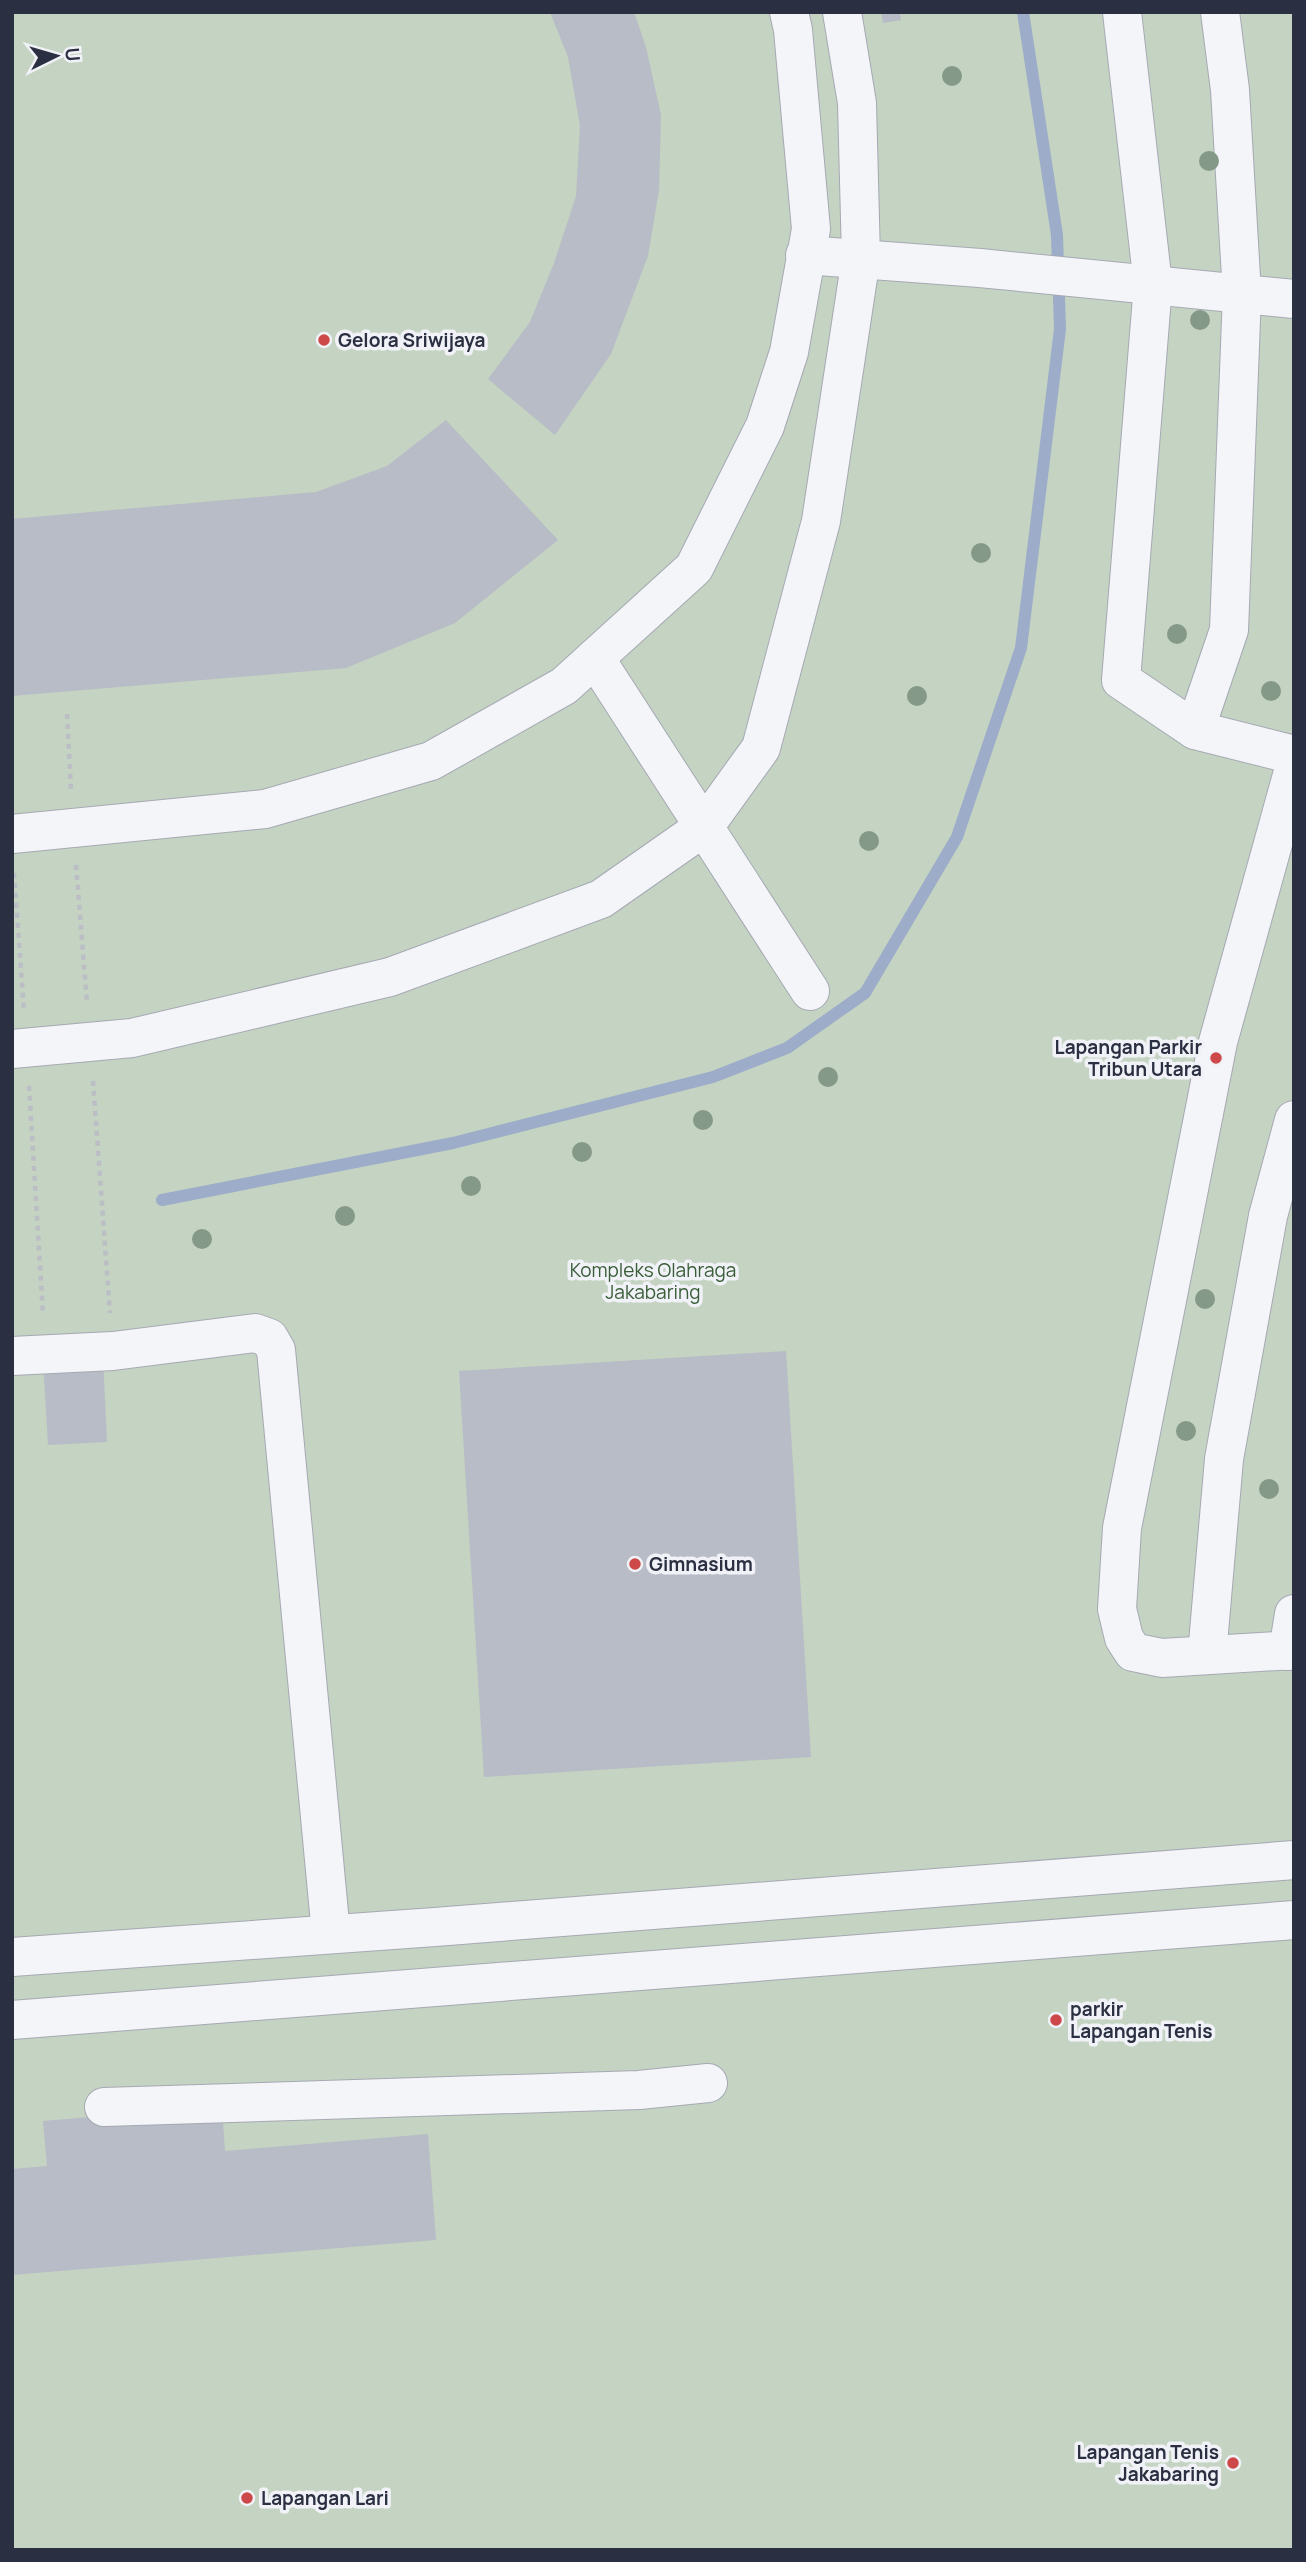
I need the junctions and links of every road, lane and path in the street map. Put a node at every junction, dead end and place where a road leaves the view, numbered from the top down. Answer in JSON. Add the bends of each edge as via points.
{"nodes":[{"id":1,"x":789,"y":12,"type":"edge"},
{"id":2,"x":842,"y":12,"type":"edge"},
{"id":3,"x":1122,"y":12,"type":"edge"},
{"id":4,"x":1220,"y":12,"type":"edge"},
{"id":5,"x":804,"y":256,"type":"junction"},
{"id":6,"x":861,"y":258,"type":"junction"},
{"id":7,"x":1153,"y":285,"type":"junction"},
{"id":8,"x":1242,"y":294,"type":"junction"},
{"id":9,"x":1294,"y":299,"type":"edge"},
{"id":10,"x":595,"y":657,"type":"junction"},
{"id":11,"x":1195,"y":730,"type":"junction"},
{"id":12,"x":1294,"y":755,"type":"edge"},
{"id":13,"x":1294,"y":768,"type":"edge"},
{"id":14,"x":704,"y":827,"type":"junction"},
{"id":15,"x":12,"y":834,"type":"edge"},
{"id":16,"x":14,"y":872,"type":"dead end"},
{"id":17,"x":810,"y":991,"type":"dead end"},
{"id":18,"x":19,"y":1048,"type":"edge"},
{"id":19,"x":1294,"y":1120,"type":"edge"},
{"id":20,"x":29,"y":1356,"type":"edge"},
{"id":21,"x":1294,"y":1614,"type":"edge"},
{"id":22,"x":1291,"y":1650,"type":"edge"},
{"id":23,"x":1207,"y":1655,"type":"junction"},
{"id":24,"x":1294,"y":1860,"type":"edge"},
{"id":25,"x":1294,"y":1920,"type":"edge"},
{"id":26,"x":331,"y":1934,"type":"junction"},
{"id":27,"x":12,"y":1957,"type":"edge"},
{"id":28,"x":12,"y":2020,"type":"edge"},
{"id":29,"x":708,"y":2083,"type":"dead end"},
{"id":30,"x":104,"y":2107,"type":"dead end"}],
"edges":[{"from":1,"to":5,"type":"lane","via":[[811,229]]},
{"from":2,"to":6,"type":"lane","via":[[857,103]]},
{"from":3,"to":7,"type":"lane"},
{"from":4,"to":8,"type":"lane","via":[[1230,90]]},
{"from":5,"to":6,"type":"lane"},
{"from":5,"to":10,"type":"lane","via":[[789,352],[765,426],[694,568]]},
{"from":6,"to":7,"type":"lane"},
{"from":6,"to":14,"type":"lane","via":[[821,521],[761,748]]},
{"from":7,"to":8,"type":"lane"},
{"from":7,"to":11,"type":"lane","via":[[1121,680]]},
{"from":8,"to":9,"type":"lane"},
{"from":8,"to":11,"type":"lane","via":[[1229,630]]},
{"from":10,"to":14,"type":"lane"},
{"from":10,"to":15,"type":"lane","via":[[564,686],[431,761],[265,809]]},
{"from":11,"to":12,"type":"lane"},
{"from":13,"to":23,"type":"lane","via":[[1218,1042],[1122,1528],[1117,1609],[1124,1638],[1133,1652],[1162,1658]]},
{"from":14,"to":17,"type":"lane"},
{"from":14,"to":18,"type":"lane","via":[[601,899],[390,977],[132,1038]]},
{"from":16,"to":18,"type":"path"},
{"from":18,"to":20,"type":"path"},
{"from":19,"to":23,"type":"lane","via":[[1268,1216],[1224,1459]]},
{"from":20,"to":26,"type":"lane","via":[[113,1351],[254,1333],[269,1338],[276,1349]]},
{"from":21,"to":22,"type":"lane"},
{"from":22,"to":23,"type":"lane"},
{"from":24,"to":26,"type":"lane"},
{"from":25,"to":28,"type":"lane"},
{"from":26,"to":27,"type":"lane"},
{"from":29,"to":30,"type":"lane","via":[[639,2090]]}]}
